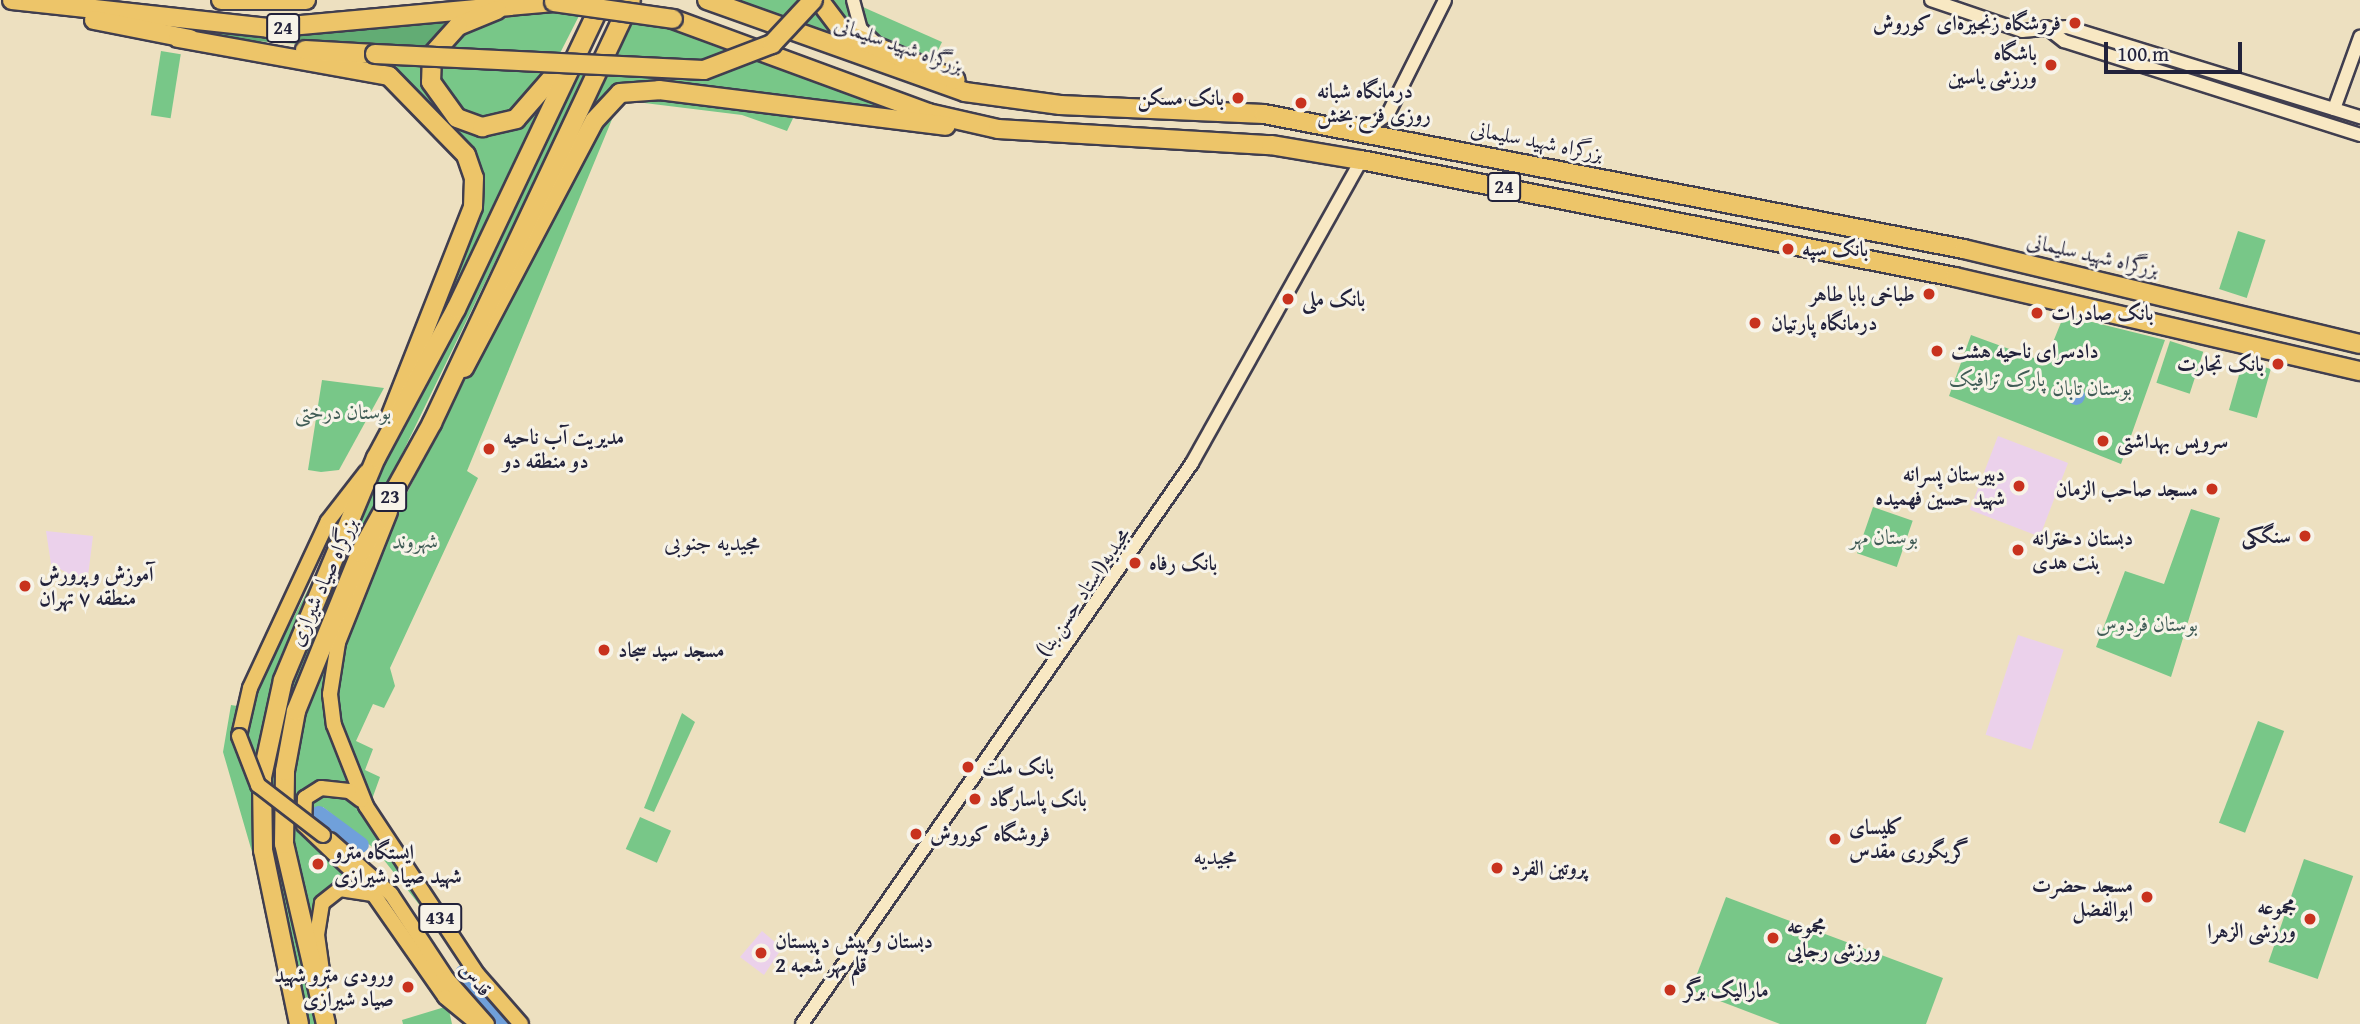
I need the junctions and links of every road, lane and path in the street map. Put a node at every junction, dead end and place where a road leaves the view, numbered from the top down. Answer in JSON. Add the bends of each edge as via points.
{"nodes":[{"id":1,"x":221,"y":0,"type":"edge"},
{"id":2,"x":306,"y":0,"type":"edge"},
{"id":3,"x":603,"y":0,"type":"edge"},
{"id":4,"x":631,"y":0,"type":"edge"},
{"id":5,"x":707,"y":0,"type":"edge"},
{"id":6,"x":816,"y":0,"type":"edge"},
{"id":7,"x":853,"y":0,"type":"edge"},
{"id":8,"x":1445,"y":0,"type":"edge"},
{"id":9,"x":1931,"y":0,"type":"edge"},
{"id":10,"x":21,"y":1,"type":"edge"},
{"id":11,"x":527,"y":2,"type":"edge"},
{"id":12,"x":2046,"y":27,"type":"junction"},
{"id":13,"x":2360,"y":37,"type":"edge"},
{"id":14,"x":178,"y":38,"type":"junction"},
{"id":15,"x":580,"y":45,"type":"junction"},
{"id":16,"x":904,"y":60,"type":"junction"},
{"id":17,"x":2341,"y":89,"type":"junction"},
{"id":18,"x":1009,"y":100,"type":"junction"},
{"id":19,"x":2305,"y":101,"type":"junction"},
{"id":20,"x":2334,"y":109,"type":"junction"},
{"id":21,"x":1264,"y":114,"type":"junction"},
{"id":22,"x":2360,"y":117,"type":"edge"},
{"id":23,"x":998,"y":129,"type":"junction"},
{"id":24,"x":2360,"y":135,"type":"edge"},
{"id":25,"x":1361,"y":160,"type":"junction"},
{"id":26,"x":2360,"y":344,"type":"edge"},
{"id":27,"x":2360,"y":372,"type":"edge"},
{"id":28,"x":432,"y":423,"type":"junction"},
{"id":29,"x":376,"y":458,"type":"junction"},
{"id":30,"x":406,"y":472,"type":"junction"},
{"id":31,"x":366,"y":806,"type":"junction"},
{"id":32,"x":375,"y":895,"type":"junction"},
{"id":33,"x":324,"y":1016,"type":"edge"},
{"id":34,"x":299,"y":1024,"type":"edge"},
{"id":35,"x":478,"y":1024,"type":"edge"},
{"id":36,"x":487,"y":1024,"type":"edge"},
{"id":37,"x":521,"y":1024,"type":"edge"},
{"id":38,"x":802,"y":1024,"type":"edge"}],
"edges":[{"from":1,"to":2,"type":"highway","number":"24"},
{"from":3,"to":15,"type":"highway","name":"بزرگراه صیاد شیرازی","number":"23"},
{"from":4,"to":28,"type":"highway","name":"بزرگراه صیاد شیرازی","number":"23"},
{"from":5,"to":18,"type":"highway","name":"بزرگراه شهید سلیمانی","number":"24","via":[[926,82]]},
{"from":6,"to":14,"type":"highway","bridge":true,"via":[[772,44],[704,71],[375,54]]},
{"from":6,"to":16,"type":"highway","via":[[838,29]]},
{"from":7,"to":16,"type":"main road","via":[[861,29]]},
{"from":8,"to":21,"type":"main road","via":[[1380,122]]},
{"from":9,"to":12,"type":"main road","via":[[2022,31]]},
{"from":10,"to":11,"type":"highway","number":"24","via":[[268,28]]},
{"from":10,"to":14,"type":"highway"},
{"from":11,"to":15,"type":"highway","via":[[474,17],[436,46],[431,82],[457,118],[482,127],[516,118]]},
{"from":11,"to":23,"type":"highway","number":"24","bridge":true,"via":[[673,19],[928,113]]},
{"from":12,"to":19,"type":"main road","via":[[2067,27]]},
{"from":12,"to":24,"type":"main road","via":[[2064,41]]},
{"from":13,"to":17,"type":"main road"},
{"from":14,"to":29,"type":"highway","via":[[389,76],[442,126],[470,164],[472,207]]},
{"from":15,"to":29,"type":"highway","name":"بزرگراه صیاد شیرازی","number":"23","via":[[456,309]]},
{"from":16,"to":18,"type":"highway"},
{"from":17,"to":19,"type":"main road","via":[[2328,99]]},
{"from":17,"to":20,"type":"main road"},
{"from":18,"to":21,"type":"highway","name":"بزرگراه شهید سلیمانی","number":"24"},
{"from":19,"to":20,"type":"main road"},
{"from":20,"to":22,"type":"main road"},
{"from":21,"to":26,"type":"highway","name":"بزرگراه شهید سلیمانی","number":"24","via":[[1964,249]]},
{"from":23,"to":25,"type":"highway","number":"24","via":[[1270,145]]},
{"from":23,"to":28,"type":"highway","via":[[659,90],[620,93],[603,106],[507,295]]},
{"from":25,"to":27,"type":"highway","number":"24","via":[[1955,276]]},
{"from":25,"to":38,"type":"main road","name":"مجیدیه(استاد حسن بنا)","via":[[1192,463]]},
{"from":28,"to":30,"type":"highway","name":"بزرگراه صیاد شیرازی","number":"23"},
{"from":29,"to":34,"type":"highway","name":"بزرگراه صیاد شیرازی","number":"23","via":[[283,680],[262,777],[264,868]]},
{"from":29,"to":36,"type":"main road","name":"قدس","number":"434","bridge":true,"via":[[328,521],[247,697],[239,736],[258,785],[384,885],[458,994]]},
{"from":30,"to":31,"type":"main road","via":[[331,677],[338,739]]},
{"from":30,"to":33,"type":"highway","name":"بزرگراه صیاد شیرازی","number":"23","via":[[325,631],[287,754],[286,860]]},
{"from":31,"to":32,"type":"main road","via":[[349,791],[330,786],[312,792],[301,813],[310,833]]},
{"from":31,"to":37,"type":"main road","number":"434","via":[[478,975]]},
{"from":32,"to":33,"type":"main road","via":[[340,889],[322,903]]},
{"from":32,"to":35,"type":"main road","via":[[439,989]]}]}
